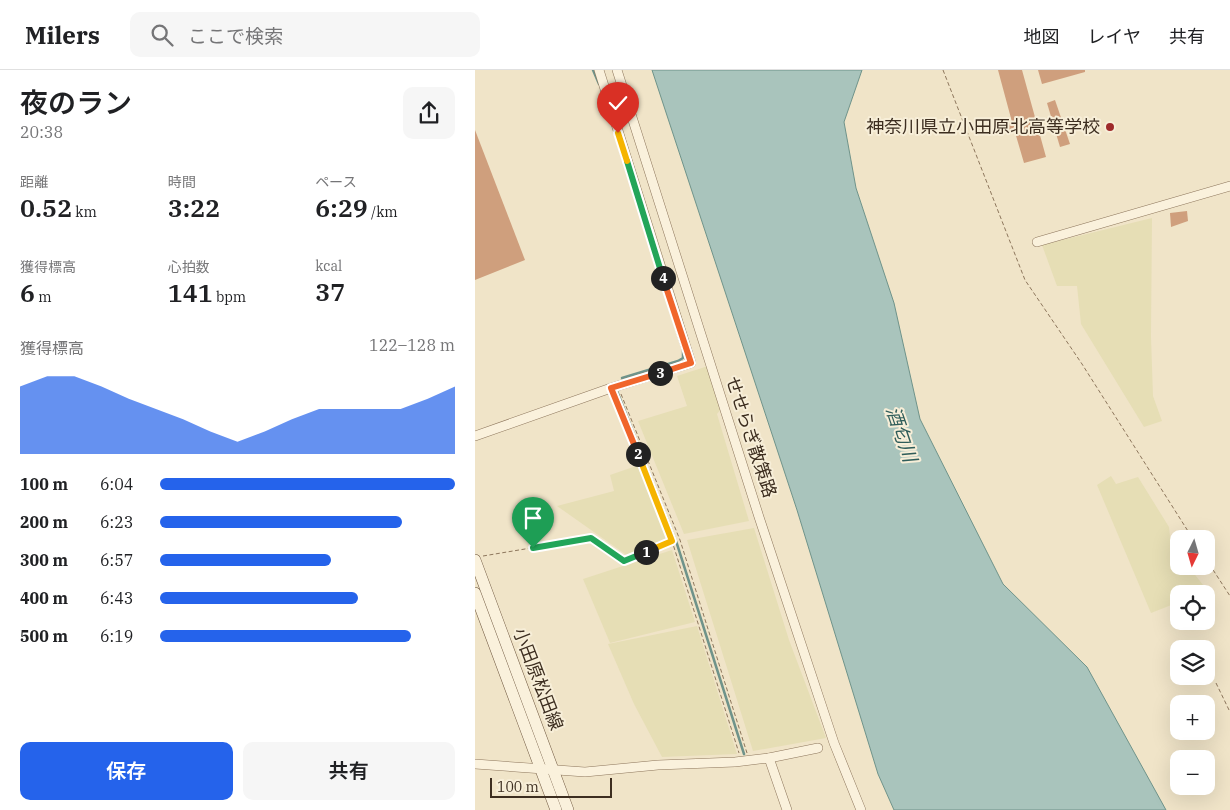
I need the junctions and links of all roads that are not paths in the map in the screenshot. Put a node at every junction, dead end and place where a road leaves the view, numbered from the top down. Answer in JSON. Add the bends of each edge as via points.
{"nodes":[{"id":1,"x":599,"y":70,"type":"edge"},
{"id":2,"x":617,"y":70,"type":"edge"},
{"id":3,"x":1230,"y":186,"type":"edge"},
{"id":4,"x":1037,"y":242,"type":"dead end"},
{"id":5,"x":475,"y":436,"type":"edge"},
{"id":6,"x":475,"y":559,"type":"edge"},
{"id":7,"x":475,"y":593,"type":"edge"},
{"id":8,"x":818,"y":748,"type":"dead end"},
{"id":9,"x":769,"y":758,"type":"junction"},
{"id":10,"x":475,"y":764,"type":"edge"},
{"id":11,"x":542,"y":770,"type":"junction"},
{"id":12,"x":554,"y":772,"type":"junction"},
{"id":13,"x":556,"y":810,"type":"edge"},
{"id":14,"x":568,"y":810,"type":"edge"},
{"id":15,"x":787,"y":810,"type":"edge"},
{"id":16,"x":861,"y":810,"type":"edge"}],
"edges":[{"from":1,"to":5,"type":"street","via":[[691,363]]},
{"from":2,"to":16,"type":"street","name":"せせらぎ散策路","via":[[759,517],[834,743]]},
{"from":3,"to":4,"type":"street"},
{"from":6,"to":12,"type":"main road","name":"小田原松田線"},
{"from":7,"to":11,"type":"main road","name":"小田原松田線"},
{"from":8,"to":9,"type":"street"},
{"from":9,"to":12,"type":"street"},
{"from":9,"to":15,"type":"street"},
{"from":10,"to":11,"type":"street"},
{"from":11,"to":12,"type":"street"},
{"from":11,"to":13,"type":"main road","name":"小田原松田線"},
{"from":12,"to":14,"type":"main road","name":"小田原松田線"}]}
